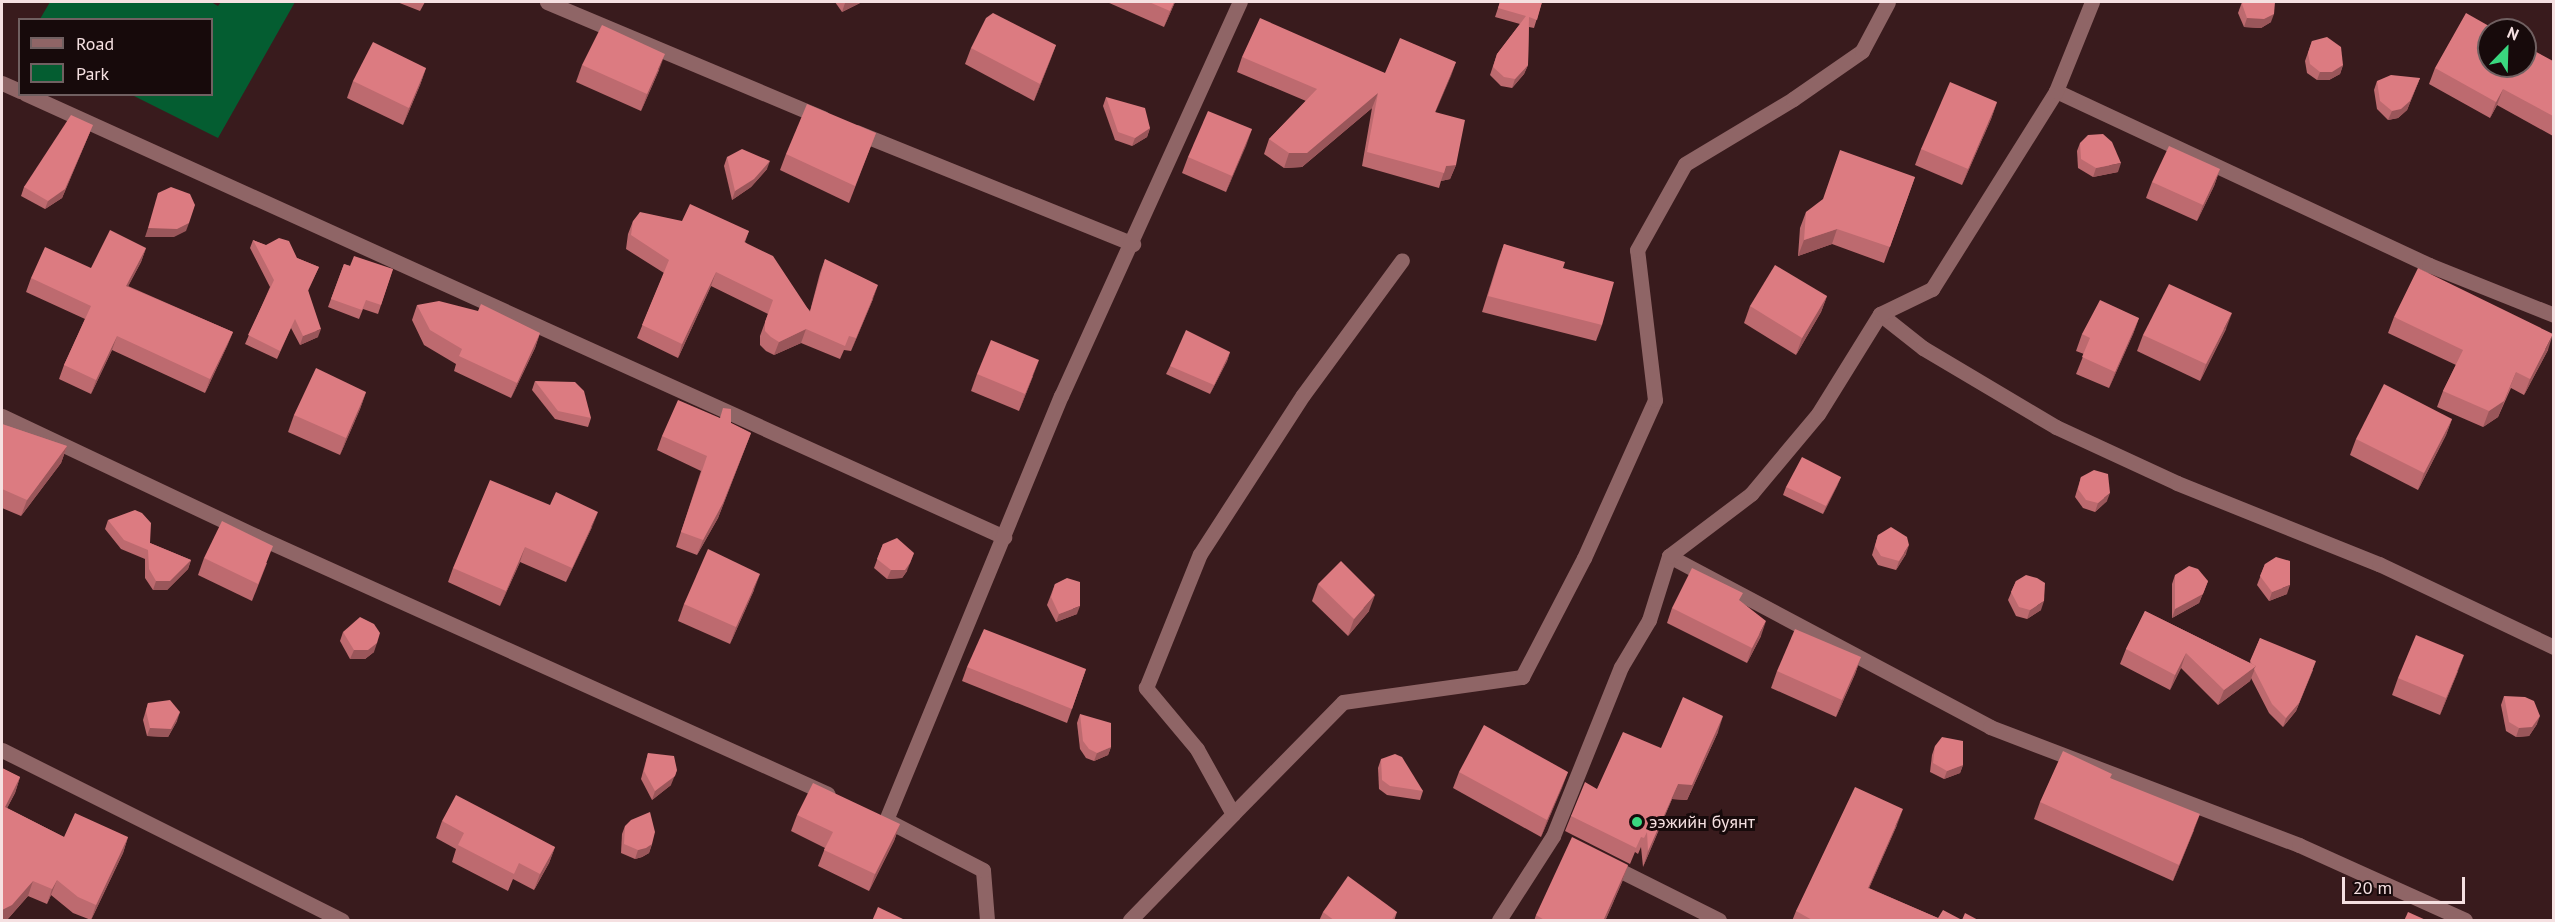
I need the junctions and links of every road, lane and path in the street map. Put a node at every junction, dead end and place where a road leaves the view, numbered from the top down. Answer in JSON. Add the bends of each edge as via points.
{"nodes":[{"id":1,"x":547,"y":2,"type":"edge"},
{"id":2,"x":1240,"y":2,"type":"edge"},
{"id":3,"x":1888,"y":2,"type":"edge"},
{"id":4,"x":2092,"y":2,"type":"edge"},
{"id":5,"x":2,"y":83,"type":"edge"},
{"id":6,"x":18,"y":90,"type":"edge"},
{"id":7,"x":2056,"y":91,"type":"junction"},
{"id":8,"x":30,"y":96,"type":"edge"},
{"id":9,"x":1133,"y":244,"type":"junction"},
{"id":10,"x":1402,"y":260,"type":"dead end"},
{"id":11,"x":1880,"y":314,"type":"junction"},
{"id":12,"x":2553,"y":315,"type":"edge"},
{"id":13,"x":2,"y":416,"type":"edge"},
{"id":14,"x":1004,"y":537,"type":"junction"},
{"id":15,"x":1669,"y":556,"type":"junction"},
{"id":16,"x":2553,"y":646,"type":"edge"},
{"id":17,"x":2,"y":750,"type":"edge"},
{"id":18,"x":843,"y":801,"type":"edge"},
{"id":19,"x":1233,"y":814,"type":"junction"},
{"id":20,"x":1595,"y":858,"type":"edge"},
{"id":21,"x":342,"y":921,"type":"edge"},
{"id":22,"x":987,"y":921,"type":"edge"},
{"id":23,"x":1130,"y":921,"type":"edge"},
{"id":24,"x":1499,"y":921,"type":"edge"},
{"id":25,"x":1719,"y":921,"type":"edge"},
{"id":26,"x":2465,"y":921,"type":"edge"}],
"edges":[{"from":1,"to":9,"type":"street"},
{"from":2,"to":9,"type":"street"},
{"from":3,"to":19,"type":"street","via":[[1862,51],[1793,99],[1685,164],[1637,250],[1655,400],[1584,558],[1522,677],[1343,702]]},
{"from":4,"to":7,"type":"street"},
{"from":5,"to":6,"type":"street"},
{"from":7,"to":11,"type":"street","via":[[1932,289]]},
{"from":7,"to":12,"type":"street","via":[[2428,265]]},
{"from":8,"to":14,"type":"street"},
{"from":9,"to":14,"type":"street","via":[[1061,396]]},
{"from":10,"to":19,"type":"street","via":[[1303,395],[1200,554],[1146,688],[1197,749]]},
{"from":11,"to":15,"type":"street","via":[[1818,414],[1751,494]]},
{"from":11,"to":16,"type":"street","via":[[1923,348],[2056,427],[2177,483],[2379,564]]},
{"from":13,"to":18,"type":"street","via":[[267,541]]},
{"from":14,"to":22,"type":"street","via":[[881,817],[983,870]]},
{"from":15,"to":24,"type":"street","via":[[1650,620],[1621,667],[1558,839]]},
{"from":15,"to":26,"type":"street","via":[[1990,727],[2299,845]]},
{"from":17,"to":21,"type":"street"},
{"from":19,"to":23,"type":"street"},
{"from":20,"to":25,"type":"street"}]}
